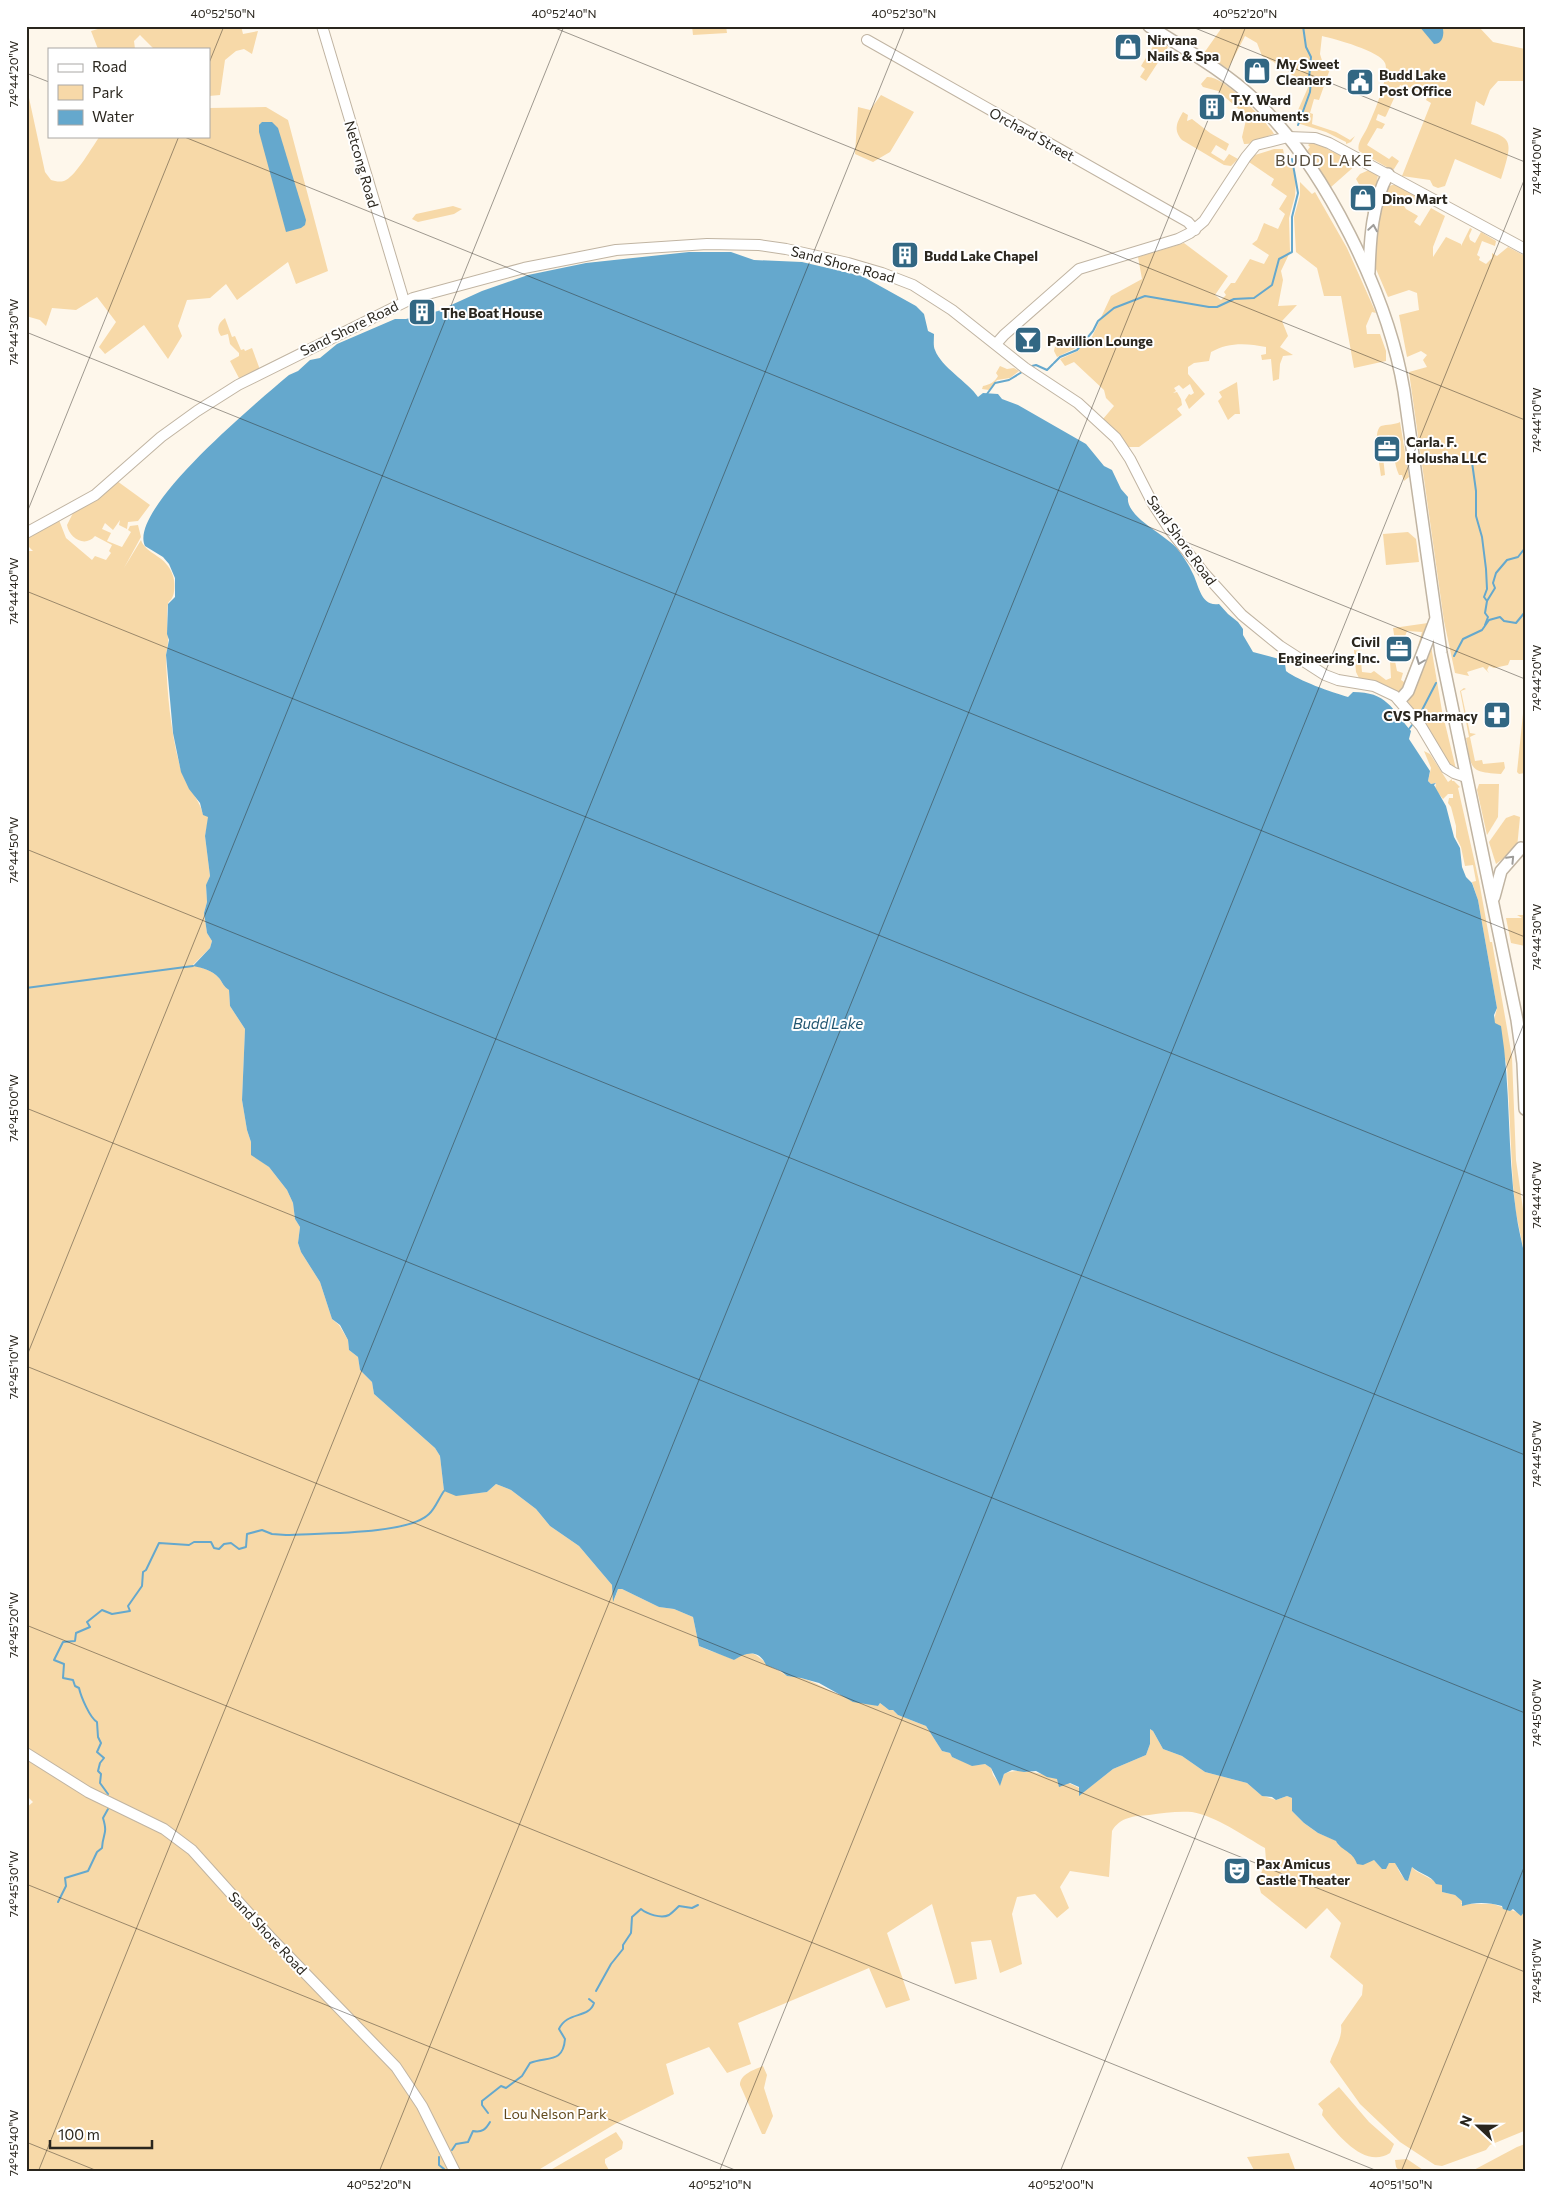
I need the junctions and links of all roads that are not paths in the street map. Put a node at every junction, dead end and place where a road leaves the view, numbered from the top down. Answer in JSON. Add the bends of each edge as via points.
{"nodes":[{"id":1,"x":322,"y":26,"type":"edge"},
{"id":2,"x":1149,"y":26,"type":"edge"},
{"id":3,"x":867,"y":40,"type":"dead end"},
{"id":4,"x":1288,"y":137,"type":"junction"},
{"id":5,"x":1388,"y":174,"type":"junction"},
{"id":6,"x":1195,"y":230,"type":"junction"},
{"id":7,"x":1525,"y":249,"type":"edge"},
{"id":8,"x":1369,"y":276,"type":"junction"},
{"id":9,"x":404,"y":301,"type":"junction"},
{"id":10,"x":996,"y":344,"type":"junction"},
{"id":11,"x":26,"y":533,"type":"edge"},
{"id":12,"x":1436,"y":619,"type":"junction"},
{"id":13,"x":1400,"y":700,"type":"junction"},
{"id":14,"x":1466,"y":777,"type":"junction"},
{"id":15,"x":1522,"y":848,"type":"dead end"},
{"id":16,"x":1492,"y":904,"type":"junction"},
{"id":17,"x":1525,"y":1109,"type":"edge"},
{"id":18,"x":26,"y":1753,"type":"edge"},
{"id":19,"x":455,"y":2172,"type":"edge"}],
"edges":[{"from":1,"to":9,"type":"street","name":"Netcong Road"},
{"from":2,"to":4,"type":"main road","via":[[1239,87]]},
{"from":3,"to":6,"type":"street","name":"Orchard Street","via":[[1188,222]]},
{"from":4,"to":5,"type":"street","via":[[1322,140]]},
{"from":4,"to":6,"type":"street","via":[[1254,147]]},
{"from":4,"to":8,"type":"main road","via":[[1328,197]]},
{"from":5,"to":7,"type":"street"},
{"from":8,"to":5,"type":"main road","one_way":true,"via":[[1379,192]]},
{"from":6,"to":10,"type":"street","via":[[1185,237],[1079,269]]},
{"from":8,"to":12,"type":"main road","via":[[1392,337],[1401,372]]},
{"from":9,"to":10,"type":"street","name":"Sand Shore Road","via":[[436,290],[600,252],[674,245],[759,245],[826,256],[900,279],[937,300]]},
{"from":9,"to":11,"type":"street","name":"Sand Shore Road","via":[[231,389],[161,437],[95,495]]},
{"from":10,"to":13,"type":"street","name":"Sand Shore Road","via":[[1078,403],[1113,435],[1170,530],[1248,621],[1325,675],[1378,688]]},
{"from":12,"to":13,"type":"main road","one_way":true,"via":[[1408,691]]},
{"from":12,"to":14,"type":"main road"},
{"from":13,"to":14,"type":"street","name":"Sand Shore Road","via":[[1425,731],[1446,768]]},
{"from":14,"to":16,"type":"main road"},
{"from":16,"to":15,"type":"main road","one_way":true,"via":[[1500,873]]},
{"from":16,"to":17,"type":"main road","via":[[1520,1042]]},
{"from":18,"to":19,"type":"street","name":"Sand Shore Road","via":[[99,1798],[164,1829],[192,1850],[272,1939],[376,2045],[414,2092]]}]}
